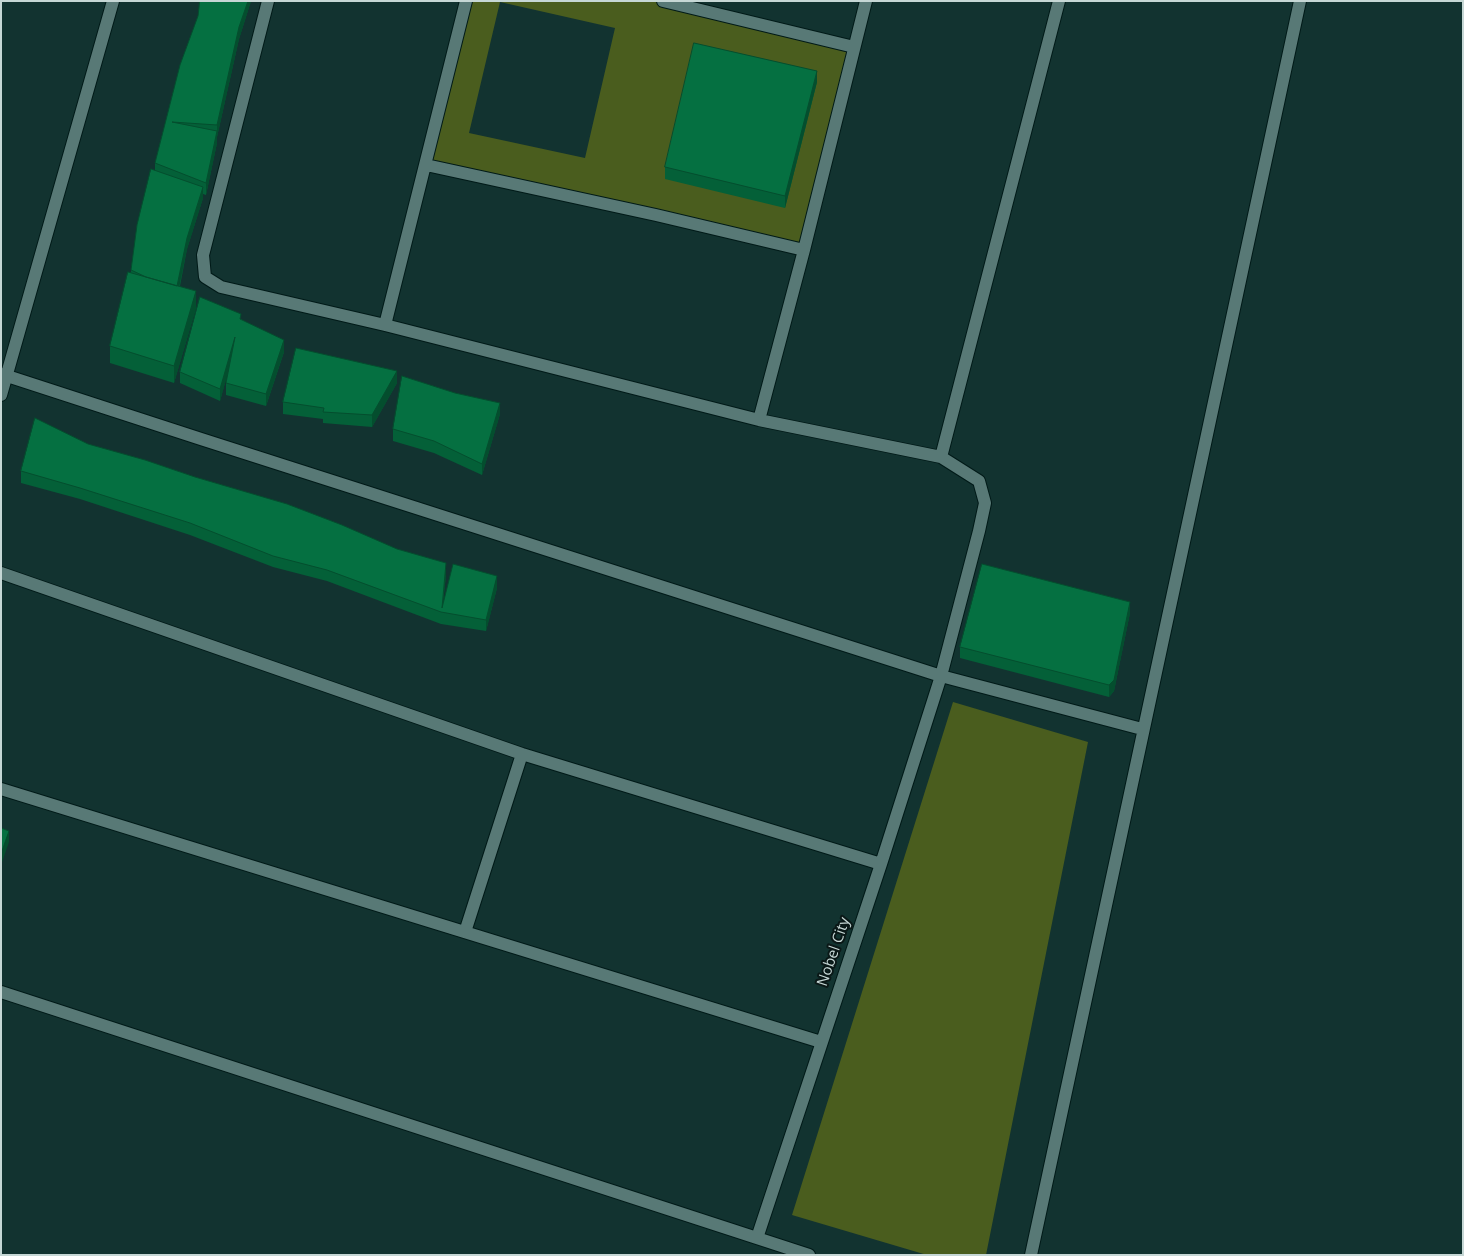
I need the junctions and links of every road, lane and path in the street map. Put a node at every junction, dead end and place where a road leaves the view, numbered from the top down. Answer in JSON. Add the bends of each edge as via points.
{"nodes":[{"id":1,"x":113,"y":1,"type":"edge"},
{"id":2,"x":268,"y":1,"type":"edge"},
{"id":3,"x":466,"y":1,"type":"edge"},
{"id":4,"x":662,"y":1,"type":"edge"},
{"id":5,"x":866,"y":1,"type":"edge"},
{"id":6,"x":1059,"y":1,"type":"edge"},
{"id":7,"x":1300,"y":1,"type":"edge"},
{"id":8,"x":854,"y":47,"type":"junction"},
{"id":9,"x":426,"y":165,"type":"junction"},
{"id":10,"x":804,"y":250,"type":"junction"},
{"id":11,"x":385,"y":325,"type":"junction"},
{"id":12,"x":4,"y":375,"type":"edge"},
{"id":13,"x":1,"y":394,"type":"edge"},
{"id":14,"x":759,"y":420,"type":"junction"},
{"id":15,"x":941,"y":457,"type":"junction"},
{"id":16,"x":1,"y":572,"type":"edge"},
{"id":17,"x":941,"y":676,"type":"junction"},
{"id":18,"x":1142,"y":730,"type":"junction"},
{"id":19,"x":522,"y":754,"type":"junction"},
{"id":20,"x":1,"y":789,"type":"edge"},
{"id":21,"x":881,"y":864,"type":"junction"},
{"id":22,"x":465,"y":932,"type":"junction"},
{"id":23,"x":1,"y":992,"type":"edge"},
{"id":24,"x":821,"y":1042,"type":"junction"},
{"id":25,"x":758,"y":1238,"type":"junction"},
{"id":26,"x":809,"y":1255,"type":"edge"},
{"id":27,"x":1031,"y":1255,"type":"edge"}],
"edges":[{"from":1,"to":12,"type":"street"},
{"from":2,"to":11,"type":"street","name":"Nobel City","via":[[203,255],[205,277],[221,287]]},
{"from":3,"to":9,"type":"street"},
{"from":4,"to":8,"type":"street"},
{"from":5,"to":8,"type":"street"},
{"from":6,"to":15,"type":"street"},
{"from":7,"to":18,"type":"street"},
{"from":8,"to":10,"type":"street"},
{"from":9,"to":10,"type":"street"},
{"from":9,"to":11,"type":"street"},
{"from":10,"to":14,"type":"street"},
{"from":11,"to":14,"type":"street","name":"Nobel City"},
{"from":12,"to":13,"type":"street"},
{"from":12,"to":17,"type":"street"},
{"from":14,"to":15,"type":"street","name":"Nobel City"},
{"from":15,"to":17,"type":"street","name":"Nobel City","via":[[979,480],[985,503]]},
{"from":16,"to":19,"type":"street"},
{"from":17,"to":18,"type":"street"},
{"from":17,"to":21,"type":"street","name":"Nobel City"},
{"from":18,"to":27,"type":"street"},
{"from":19,"to":21,"type":"street"},
{"from":19,"to":22,"type":"street"},
{"from":20,"to":22,"type":"street"},
{"from":21,"to":24,"type":"street","name":"Nobel City"},
{"from":22,"to":24,"type":"street"},
{"from":23,"to":25,"type":"street"},
{"from":24,"to":25,"type":"street","name":"Nobel City"},
{"from":25,"to":26,"type":"street"}]}
